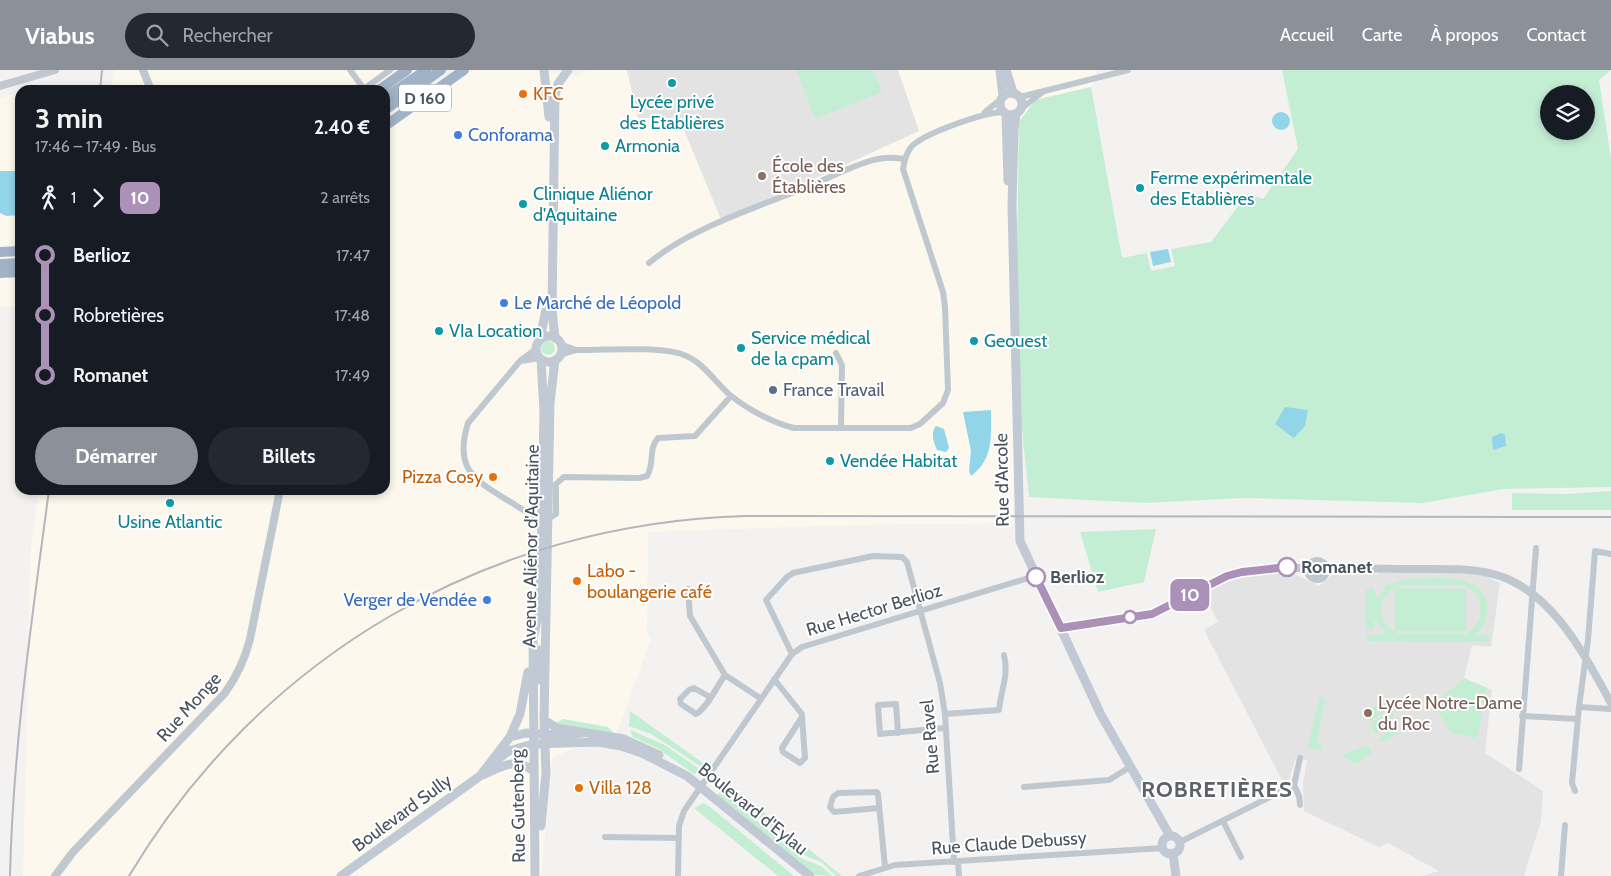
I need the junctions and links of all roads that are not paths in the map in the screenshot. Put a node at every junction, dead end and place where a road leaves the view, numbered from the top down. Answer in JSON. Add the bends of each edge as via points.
{"nodes":[{"id":1,"x":55,"y":70,"type":"edge"},
{"id":2,"x":143,"y":70,"type":"edge"},
{"id":3,"x":350,"y":70,"type":"edge"},
{"id":4,"x":390,"y":70,"type":"edge"},
{"id":5,"x":407,"y":70,"type":"edge"},
{"id":6,"x":441,"y":70,"type":"edge"},
{"id":7,"x":464,"y":70,"type":"edge"},
{"id":8,"x":544,"y":70,"type":"edge"},
{"id":9,"x":568,"y":70,"type":"edge"},
{"id":10,"x":1000,"y":70,"type":"edge"},
{"id":11,"x":1006,"y":70,"type":"edge"},
{"id":12,"x":1128,"y":70,"type":"edge"},
{"id":13,"x":422,"y":76,"type":"edge"},
{"id":14,"x":149,"y":85,"type":"edge"},
{"id":15,"x":360,"y":85,"type":"edge"},
{"id":16,"x":370,"y":85,"type":"edge"},
{"id":17,"x":385,"y":85,"type":"edge"},
{"id":18,"x":0,"y":86,"type":"edge"},
{"id":19,"x":1045,"y":90,"type":"junction"},
{"id":20,"x":390,"y":95,"type":"edge"},
{"id":21,"x":1017,"y":95,"type":"junction"},
{"id":22,"x":1002,"y":98,"type":"junction"},
{"id":23,"x":390,"y":105,"type":"edge"},
{"id":24,"x":1019,"y":111,"type":"junction"},
{"id":25,"x":1005,"y":113,"type":"junction"},
{"id":26,"x":982,"y":114,"type":"junction"},
{"id":27,"x":390,"y":122,"type":"edge"},
{"id":28,"x":904,"y":159,"type":"junction"},
{"id":29,"x":1012,"y":206,"type":"junction"},
{"id":30,"x":15,"y":251,"type":"edge"},
{"id":31,"x":0,"y":252,"type":"edge"},
{"id":32,"x":15,"y":263,"type":"edge"},
{"id":33,"x":649,"y":263,"type":"dead end"},
{"id":34,"x":0,"y":264,"type":"edge"},
{"id":35,"x":15,"y":272,"type":"edge"},
{"id":36,"x":0,"y":273,"type":"edge"},
{"id":37,"x":540,"y":339,"type":"junction"},
{"id":38,"x":558,"y":341,"type":"junction"},
{"id":39,"x":576,"y":350,"type":"junction"},
{"id":40,"x":836,"y":353,"type":"dead end"},
{"id":41,"x":539,"y":355,"type":"junction"},
{"id":42,"x":557,"y":357,"type":"junction"},
{"id":43,"x":731,"y":396,"type":"junction"},
{"id":44,"x":841,"y":428,"type":"junction"},
{"id":45,"x":279,"y":495,"type":"edge"},
{"id":46,"x":545,"y":519,"type":"junction"},
{"id":47,"x":544,"y":531,"type":"junction"},
{"id":48,"x":1536,"y":548,"type":"dead end"},
{"id":49,"x":1611,"y":554,"type":"edge"},
{"id":50,"x":1308,"y":568,"type":"junction"},
{"id":51,"x":1326,"y":570,"type":"junction"},
{"id":52,"x":1035,"y":576,"type":"junction"},
{"id":53,"x":688,"y":589,"type":"dead end"},
{"id":54,"x":1531,"y":593,"type":"junction"},
{"id":55,"x":920,"y":612,"type":"junction"},
{"id":56,"x":537,"y":620,"type":"junction"},
{"id":57,"x":1061,"y":628,"type":"junction"},
{"id":58,"x":533,"y":640,"type":"junction"},
{"id":59,"x":792,"y":654,"type":"junction"},
{"id":60,"x":1004,"y":655,"type":"dead end"},
{"id":61,"x":1585,"y":657,"type":"junction"},
{"id":62,"x":725,"y":675,"type":"junction"},
{"id":63,"x":774,"y":679,"type":"junction"},
{"id":64,"x":710,"y":697,"type":"junction"},
{"id":65,"x":760,"y":698,"type":"junction"},
{"id":66,"x":1611,"y":703,"type":"edge"},
{"id":67,"x":1579,"y":707,"type":"junction"},
{"id":68,"x":1611,"y":710,"type":"edge"},
{"id":69,"x":944,"y":714,"type":"junction"},
{"id":70,"x":1522,"y":716,"type":"junction"},
{"id":71,"x":802,"y":717,"type":"junction"},
{"id":72,"x":1577,"y":719,"type":"junction"},
{"id":73,"x":544,"y":720,"type":"junction"},
{"id":74,"x":944,"y":728,"type":"junction"},
{"id":75,"x":539,"y":733,"type":"junction"},
{"id":76,"x":583,"y":733,"type":"junction"},
{"id":77,"x":898,"y":733,"type":"junction"},
{"id":78,"x":510,"y":736,"type":"junction"},
{"id":79,"x":539,"y":744,"type":"junction"},
{"id":80,"x":1300,"y":758,"type":"dead end"},
{"id":81,"x":490,"y":765,"type":"junction"},
{"id":82,"x":1130,"y":767,"type":"junction"},
{"id":83,"x":674,"y":768,"type":"junction"},
{"id":84,"x":1518,"y":769,"type":"dead end"},
{"id":85,"x":533,"y":770,"type":"junction"},
{"id":86,"x":480,"y":776,"type":"junction"},
{"id":87,"x":1294,"y":785,"type":"junction"},
{"id":88,"x":1024,"y":786,"type":"dead end"},
{"id":89,"x":700,"y":788,"type":"junction"},
{"id":90,"x":1575,"y":791,"type":"dead end"},
{"id":91,"x":1300,"y":805,"type":"dead end"},
{"id":92,"x":879,"y":808,"type":"junction"},
{"id":93,"x":1223,"y":821,"type":"junction"},
{"id":94,"x":1565,"y":825,"type":"dead end"},
{"id":95,"x":1170,"y":836,"type":"junction"},
{"id":96,"x":605,"y":837,"type":"dead end"},
{"id":97,"x":678,"y":838,"type":"junction"},
{"id":98,"x":1180,"y":842,"type":"junction"},
{"id":99,"x":1163,"y":848,"type":"junction"},
{"id":100,"x":1173,"y":853,"type":"junction"},
{"id":101,"x":1241,"y":857,"type":"dead end"},
{"id":102,"x":956,"y":862,"type":"junction"},
{"id":103,"x":885,"y":867,"type":"junction"},
{"id":104,"x":56,"y":876,"type":"edge"},
{"id":105,"x":341,"y":876,"type":"edge"},
{"id":106,"x":535,"y":876,"type":"edge"},
{"id":107,"x":540,"y":876,"type":"edge"},
{"id":108,"x":678,"y":876,"type":"edge"},
{"id":109,"x":810,"y":876,"type":"edge"},
{"id":110,"x":859,"y":876,"type":"edge"},
{"id":111,"x":959,"y":876,"type":"edge"},
{"id":112,"x":1176,"y":876,"type":"edge"},
{"id":113,"x":1562,"y":876,"type":"edge"}],
"edges":[{"from":1,"to":18,"type":"street"},
{"from":2,"to":14,"type":"street"},
{"from":3,"to":15,"type":"street"},
{"from":4,"to":16,"type":"street"},
{"from":5,"to":17,"type":"highway"},
{"from":6,"to":13,"type":"highway","number":"D 160"},
{"from":7,"to":27,"type":"highway","number":"D 160"},
{"from":8,"to":37,"type":"main road","via":[[549,96],[550,161],[547,309]]},
{"from":9,"to":38,"type":"main road","via":[[555,95],[552,309]]},
{"from":10,"to":22,"type":"main road"},
{"from":11,"to":21,"type":"main road"},
{"from":12,"to":19,"type":"street"},
{"from":13,"to":20,"type":"highway","number":"D 160"},
{"from":13,"to":23,"type":"highway","number":"D 160"},
{"from":19,"to":21,"type":"street"},
{"from":19,"to":24,"type":"street"},
{"from":21,"to":22,"type":"main road"},
{"from":21,"to":24,"type":"main road","name":"Rue d'Arcole"},
{"from":22,"to":25,"type":"main road","name":"Rue d'Arcole","via":[[1000,106]]},
{"from":22,"to":26,"type":"street"},
{"from":24,"to":25,"type":"main road"},
{"from":24,"to":29,"type":"main road","name":"Rue d'Arcole","via":[[1014,130]]},
{"from":25,"to":26,"type":"street"},
{"from":25,"to":29,"type":"main road","name":"Rue d'Arcole"},
{"from":26,"to":28,"type":"street","via":[[921,139]]},
{"from":28,"to":33,"type":"street","via":[[876,160],[690,235]]},
{"from":28,"to":44,"type":"street","via":[[903,168],[945,307],[948,390],[943,403],[911,428]]},
{"from":29,"to":52,"type":"main road","name":"Rue d'Arcole","via":[[1018,531]]},
{"from":30,"to":31,"type":"highway"},
{"from":32,"to":34,"type":"highway"},
{"from":35,"to":36,"type":"highway"},
{"from":37,"to":38,"type":"main road","via":[[548,336]]},
{"from":37,"to":41,"type":"main road"},
{"from":38,"to":39,"type":"street"},
{"from":38,"to":42,"type":"main road"},
{"from":39,"to":42,"type":"street"},
{"from":39,"to":43,"type":"street","via":[[651,350],[684,355],[695,360]]},
{"from":40,"to":44,"type":"street","via":[[842,365]]},
{"from":41,"to":42,"type":"main road","via":[[548,362]]},
{"from":41,"to":46,"type":"main road","name":"Avenue Aliénor d'Aquitaine","via":[[544,386]]},
{"from":41,"to":46,"type":"street","via":[[520,361],[468,423],[465,431],[466,464],[478,482]]},
{"from":42,"to":46,"type":"main road","name":"Avenue Aliénor d'Aquitaine","via":[[550,403]]},
{"from":43,"to":44,"type":"street","via":[[780,424],[794,428]]},
{"from":43,"to":46,"type":"street","via":[[694,436],[658,438],[652,445],[652,467],[647,476],[564,477],[556,484],[556,514]]},
{"from":45,"to":104,"type":"street","name":"Rue Monge","via":[[246,656],[234,681],[73,852]]},
{"from":46,"to":47,"type":"main road","name":"Avenue Aliénor d'Aquitaine"},
{"from":47,"to":56,"type":"main road","name":"Avenue Aliénor d'Aquitaine"},
{"from":47,"to":73,"type":"main road","name":"Avenue Aliénor d'Aquitaine","via":[[547,570]]},
{"from":48,"to":54,"type":"street"},
{"from":49,"to":61,"type":"street","via":[[1594,551]]},
{"from":50,"to":51,"type":"street","via":[[1317,561]]},
{"from":50,"to":51,"type":"street","via":[[1310,576],[1316,579]]},
{"from":50,"to":57,"type":"street","via":[[1242,572],[1227,576],[1152,614]]},
{"from":51,"to":54,"type":"street","via":[[1462,570],[1491,574]]},
{"from":52,"to":55,"type":"street","name":"Rue Hector Berlioz"},
{"from":52,"to":57,"type":"main road","name":"Rue d'Arcole"},
{"from":53,"to":62,"type":"street","via":[[690,616]]},
{"from":54,"to":61,"type":"street","via":[[1560,622]]},
{"from":54,"to":70,"type":"street"},
{"from":55,"to":59,"type":"street","name":"Rue Hector Berlioz","via":[[802,647]]},
{"from":55,"to":59,"type":"street","name":"Rue Ravel","via":[[907,562],[902,557],[873,556],[793,573],[766,600]]},
{"from":55,"to":69,"type":"street","name":"Rue Ravel","via":[[940,683]]},
{"from":56,"to":58,"type":"main road","name":"Avenue Aliénor d'Aquitaine"},
{"from":56,"to":75,"type":"main road","name":"Avenue Aliénor d'Aquitaine"},
{"from":57,"to":82,"type":"main road","name":"Rue d'Arcole","via":[[1100,715]]},
{"from":58,"to":75,"type":"main road","name":"Avenue Aliénor d'Aquitaine"},
{"from":58,"to":78,"type":"main road","name":"Avenue Aliénor d'Aquitaine","via":[[529,647],[528,678],[522,705]]},
{"from":59,"to":63,"type":"street","name":"Rue Hector Berlioz"},
{"from":60,"to":69,"type":"street","via":[[1008,673],[999,710]]},
{"from":61,"to":66,"type":"street"},
{"from":61,"to":67,"type":"street"},
{"from":62,"to":64,"type":"street"},
{"from":62,"to":65,"type":"street"},
{"from":63,"to":65,"type":"street","name":"Rue Hector Berlioz"},
{"from":63,"to":71,"type":"street"},
{"from":64,"to":64,"type":"street","via":[[696,714],[681,704],[680,699],[694,688]]},
{"from":65,"to":89,"type":"street","name":"Rue Hector Berlioz"},
{"from":67,"to":68,"type":"street"},
{"from":67,"to":72,"type":"street"},
{"from":69,"to":74,"type":"street","name":"Rue Ravel"},
{"from":70,"to":72,"type":"street"},
{"from":70,"to":84,"type":"street"},
{"from":71,"to":71,"type":"street","via":[[782,748],[783,752],[800,762],[805,758]]},
{"from":72,"to":90,"type":"street","via":[[1572,782]]},
{"from":73,"to":75,"type":"main road","name":"Avenue Aliénor d'Aquitaine"},
{"from":73,"to":76,"type":"main road","name":"Boulevard d'Eylau","via":[[557,728]]},
{"from":74,"to":77,"type":"street"},
{"from":74,"to":102,"type":"street","name":"Rue Ravel"},
{"from":75,"to":76,"type":"main road","name":"Boulevard d'Eylau"},
{"from":75,"to":78,"type":"main road"},
{"from":75,"to":79,"type":"main road","name":"Rue Gutenberg"},
{"from":76,"to":83,"type":"main road","name":"Boulevard d'Eylau","via":[[633,742],[662,757]]},
{"from":77,"to":77,"type":"street","via":[[896,704],[878,705],[880,734]]},
{"from":78,"to":81,"type":"main road","name":"Boulevard Sully"},
{"from":79,"to":81,"type":"main road","name":"Boulevard Sully","via":[[509,751]]},
{"from":79,"to":83,"type":"main road","name":"Boulevard d'Eylau","via":[[571,741],[605,743],[642,753]]},
{"from":79,"to":85,"type":"main road","name":"Rue Gutenberg"},
{"from":79,"to":107,"type":"main road","name":"Rue Gutenberg","via":[[543,789]]},
{"from":80,"to":87,"type":"street"},
{"from":81,"to":86,"type":"main road","name":"Boulevard Sully"},
{"from":82,"to":88,"type":"street","via":[[1109,780]]},
{"from":82,"to":95,"type":"main road","name":"Rue d'Arcole"},
{"from":83,"to":89,"type":"main road","name":"Boulevard d'Eylau"},
{"from":85,"to":86,"type":"main road","name":"Boulevard Sully","via":[[512,763]]},
{"from":85,"to":106,"type":"main road","name":"Rue Gutenberg"},
{"from":86,"to":105,"type":"main road","name":"Boulevard Sully"},
{"from":87,"to":91,"type":"street"},
{"from":87,"to":93,"type":"street"},
{"from":89,"to":97,"type":"street","name":"Rue Hector Berlioz","via":[[684,811]]},
{"from":89,"to":109,"type":"main road","name":"Boulevard d'Eylau"},
{"from":92,"to":92,"type":"street","via":[[878,794],[874,791],[838,793],[830,807],[834,812]]},
{"from":92,"to":103,"type":"street"},
{"from":93,"to":98,"type":"street"},
{"from":93,"to":101,"type":"street"},
{"from":94,"to":113,"type":"street"},
{"from":95,"to":98,"type":"main road"},
{"from":95,"to":99,"type":"main road","via":[[1164,840]]},
{"from":96,"to":97,"type":"street"},
{"from":97,"to":108,"type":"street","name":"Rue Hector Berlioz"},
{"from":98,"to":100,"type":"main road","via":[[1180,848]]},
{"from":99,"to":100,"type":"main road"},
{"from":99,"to":102,"type":"street","name":"Rue Claude Debussy"},
{"from":100,"to":112,"type":"main road"},
{"from":102,"to":103,"type":"street","name":"Rue Claude Debussy"},
{"from":102,"to":111,"type":"street","name":"Rue Ravel"},
{"from":103,"to":110,"type":"street","name":"Rue Claude Debussy"}]}
